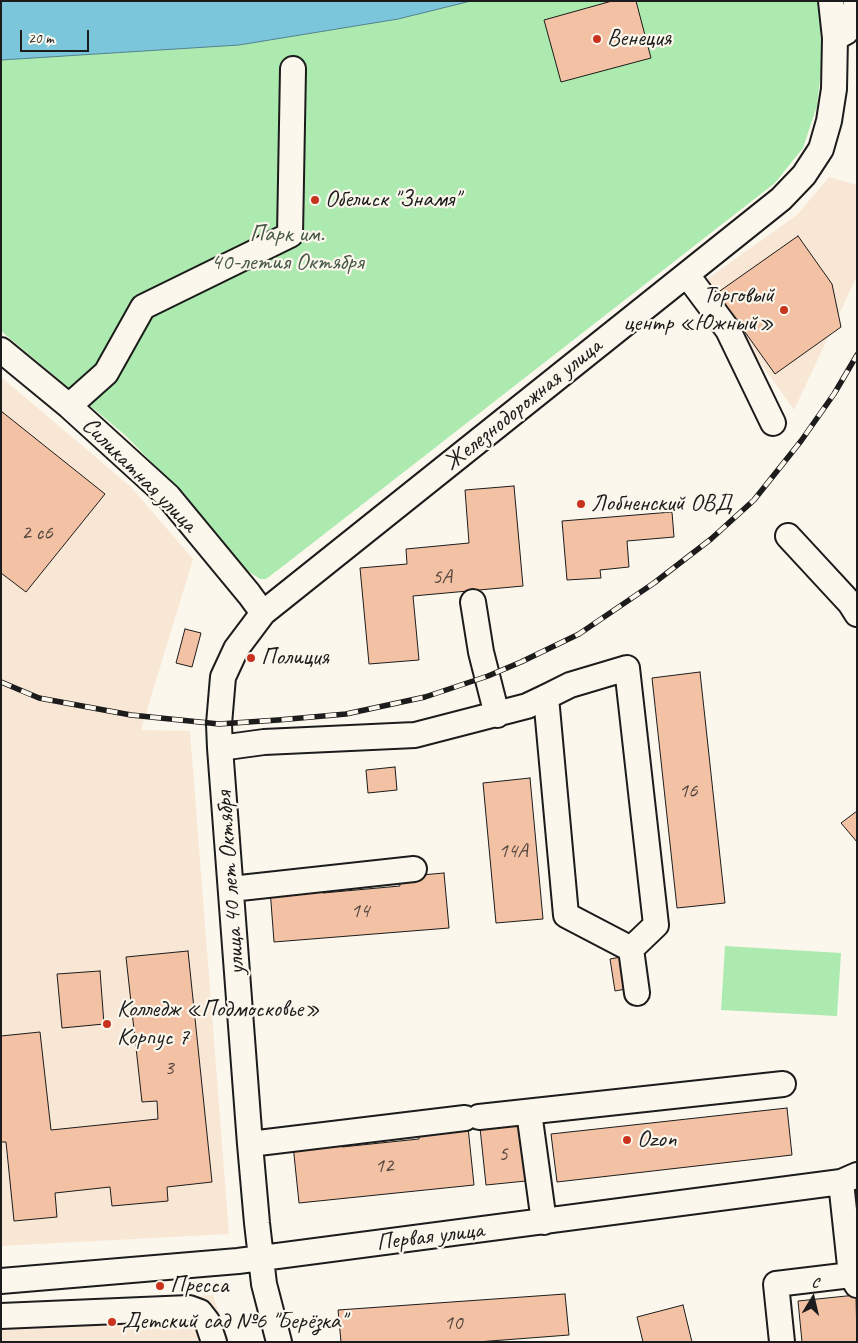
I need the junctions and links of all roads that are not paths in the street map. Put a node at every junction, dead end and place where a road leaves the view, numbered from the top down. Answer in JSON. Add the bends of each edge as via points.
{"nodes":[{"id":1,"x":832,"y":1,"type":"edge"},
{"id":2,"x":856,"y":1,"type":"edge"},
{"id":3,"x":835,"y":38,"type":"junction"},
{"id":4,"x":292,"y":69,"type":"dead end"},
{"id":5,"x":687,"y":275,"type":"junction"},
{"id":6,"x":1,"y":350,"type":"edge"},
{"id":7,"x":69,"y":406,"type":"junction"},
{"id":8,"x":773,"y":423,"type":"dead end"},
{"id":9,"x":788,"y":536,"type":"dead end"},
{"id":10,"x":473,"y":602,"type":"dead end"},
{"id":11,"x":263,"y":614,"type":"junction"},
{"id":12,"x":857,"y":614,"type":"edge"},
{"id":13,"x":546,"y":697,"type":"junction"},
{"id":14,"x":497,"y":715,"type":"junction"},
{"id":15,"x":220,"y":748,"type":"junction"},
{"id":16,"x":414,"y":869,"type":"dead end"},
{"id":17,"x":232,"y":889,"type":"junction"},
{"id":18,"x":631,"y":949,"type":"junction"},
{"id":19,"x":637,"y":993,"type":"dead end"},
{"id":20,"x":783,"y":1084,"type":"dead end"},
{"id":21,"x":529,"y":1112,"type":"junction"},
{"id":22,"x":250,"y":1144,"type":"junction"},
{"id":23,"x":849,"y":1179,"type":"edge"},
{"id":24,"x":544,"y":1222,"type":"junction"},
{"id":25,"x":261,"y":1258,"type":"junction"},
{"id":26,"x":854,"y":1280,"type":"edge"},
{"id":27,"x":1,"y":1281,"type":"edge"},
{"id":28,"x":1,"y":1316,"type":"edge"},
{"id":29,"x":214,"y":1342,"type":"edge"},
{"id":30,"x":279,"y":1342,"type":"edge"},
{"id":31,"x":782,"y":1342,"type":"edge"}],
"edges":[{"from":1,"to":3,"type":"street","name":"Железнодорожная улица"},
{"from":2,"to":3,"type":"street","via":[[854,23]]},
{"from":3,"to":5,"type":"street","name":"Железнодорожная улица","via":[[834,89],[821,149],[804,175],[781,199]]},
{"from":4,"to":7,"type":"street","via":[[290,235],[142,307],[106,373]]},
{"from":5,"to":8,"type":"street","via":[[728,330]]},
{"from":5,"to":11,"type":"street","name":"Железнодорожная улица"},
{"from":6,"to":7,"type":"street","name":"Силикатная улица"},
{"from":7,"to":11,"type":"street","name":"Силикатная улица","via":[[168,496]]},
{"from":9,"to":12,"type":"street"},
{"from":10,"to":14,"type":"street","via":[[481,652]]},
{"from":11,"to":15,"type":"street","name":"улица 40 лет Октября","via":[[236,649],[223,677]]},
{"from":13,"to":14,"type":"street"},
{"from":13,"to":18,"type":"street","via":[[566,915]]},
{"from":13,"to":18,"type":"street","via":[[570,685],[627,668],[656,925]]},
{"from":14,"to":15,"type":"street","via":[[415,736],[264,742]]},
{"from":15,"to":17,"type":"street","name":"улица 40 лет Октября"},
{"from":16,"to":17,"type":"street"},
{"from":17,"to":22,"type":"street","name":"улица 40 лет Октября"},
{"from":18,"to":19,"type":"street"},
{"from":20,"to":21,"type":"street"},
{"from":21,"to":22,"type":"street"},
{"from":21,"to":24,"type":"street"},
{"from":22,"to":25,"type":"street","name":"улица 40 лет Октября"},
{"from":23,"to":24,"type":"street","name":"Первая улица"},
{"from":23,"to":26,"type":"street"},
{"from":24,"to":25,"type":"street","name":"Первая улица"},
{"from":25,"to":27,"type":"street","name":"Первая улица"},
{"from":25,"to":30,"type":"street","name":"улица 40 лет Октября","via":[[264,1284]]},
{"from":26,"to":31,"type":"street","via":[[776,1284]]},
{"from":28,"to":29,"type":"street","via":[[189,1308],[200,1312],[207,1321]]}]}
